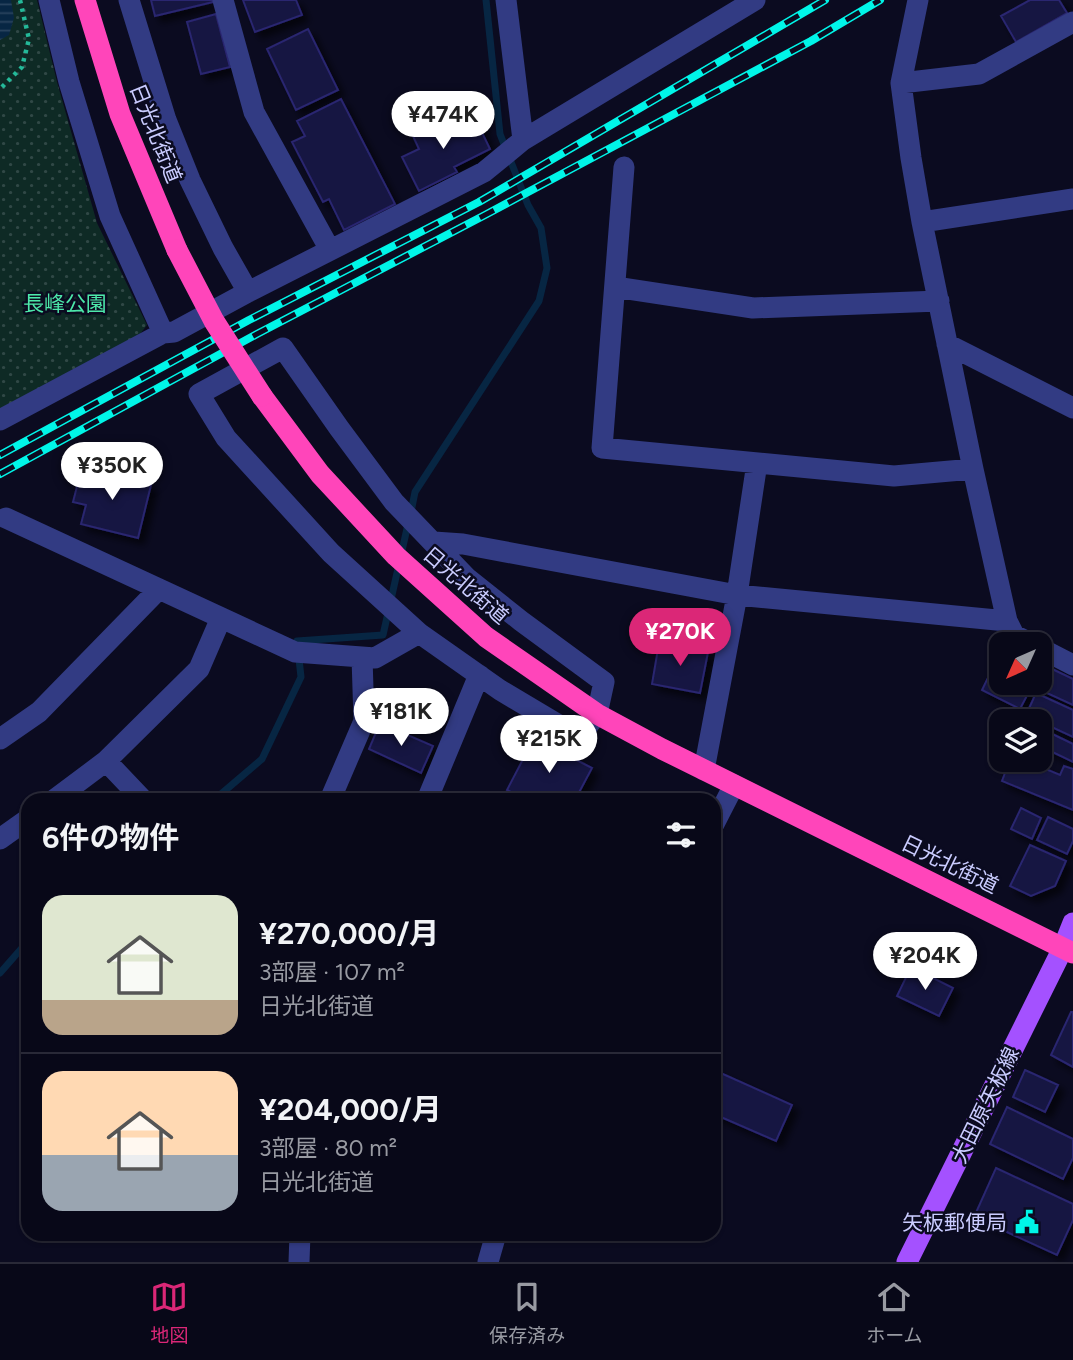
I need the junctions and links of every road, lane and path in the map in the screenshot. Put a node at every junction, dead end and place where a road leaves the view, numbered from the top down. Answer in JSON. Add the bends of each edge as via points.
{"nodes":[{"id":1,"x":20,"y":0,"type":"edge"},
{"id":2,"x":49,"y":0,"type":"edge"},
{"id":3,"x":85,"y":0,"type":"edge"},
{"id":4,"x":129,"y":0,"type":"edge"},
{"id":5,"x":223,"y":0,"type":"edge"},
{"id":6,"x":506,"y":0,"type":"edge"},
{"id":7,"x":755,"y":0,"type":"edge"},
{"id":8,"x":918,"y":0,"type":"edge"},
{"id":9,"x":1073,"y":22,"type":"edge"},
{"id":10,"x":901,"y":83,"type":"junction"},
{"id":11,"x":2,"y":87,"type":"dead end"},
{"id":12,"x":523,"y":139,"type":"junction"},
{"id":13,"x":624,"y":167,"type":"dead end"},
{"id":14,"x":1073,"y":199,"type":"edge"},
{"id":15,"x":922,"y":222,"type":"junction"},
{"id":16,"x":330,"y":250,"type":"junction"},
{"id":17,"x":615,"y":287,"type":"junction"},
{"id":18,"x":248,"y":292,"type":"junction"},
{"id":19,"x":939,"y":300,"type":"junction"},
{"id":20,"x":163,"y":333,"type":"junction"},
{"id":21,"x":947,"y":344,"type":"junction"},
{"id":22,"x":1073,"y":408,"type":"edge"},
{"id":23,"x":0,"y":420,"type":"edge"},
{"id":24,"x":757,"y":463,"type":"junction"},
{"id":25,"x":973,"y":468,"type":"junction"},
{"id":26,"x":6,"y":518,"type":"dead end"},
{"id":27,"x":435,"y":542,"type":"junction"},
{"id":28,"x":159,"y":589,"type":"junction"},
{"id":29,"x":737,"y":596,"type":"junction"},
{"id":30,"x":221,"y":618,"type":"junction"},
{"id":31,"x":1007,"y":621,"type":"junction"},
{"id":32,"x":1012,"y":632,"type":"edge"},
{"id":33,"x":419,"y":634,"type":"junction"},
{"id":34,"x":1052,"y":654,"type":"edge"},
{"id":35,"x":362,"y":657,"type":"junction"},
{"id":36,"x":1073,"y":665,"type":"edge"},
{"id":37,"x":479,"y":675,"type":"junction"},
{"id":38,"x":597,"y":714,"type":"junction"},
{"id":39,"x":0,"y":739,"type":"edge"},
{"id":40,"x":106,"y":761,"type":"junction"},
{"id":41,"x":704,"y":770,"type":"junction"},
{"id":42,"x":734,"y":785,"type":"junction"},
{"id":43,"x":63,"y":793,"type":"edge"},
{"id":44,"x":136,"y":793,"type":"edge"},
{"id":45,"x":333,"y":793,"type":"edge"},
{"id":46,"x":430,"y":793,"type":"edge"},
{"id":47,"x":721,"y":810,"type":"edge"},
{"id":48,"x":21,"y":824,"type":"edge"},
{"id":49,"x":0,"y":839,"type":"edge"},
{"id":50,"x":1073,"y":923,"type":"edge"},
{"id":51,"x":1068,"y":951,"type":"edge"},
{"id":52,"x":300,"y":1241,"type":"edge"},
{"id":53,"x":494,"y":1241,"type":"edge"},
{"id":54,"x":299,"y":1262,"type":"edge"},
{"id":55,"x":488,"y":1262,"type":"edge"},
{"id":56,"x":907,"y":1262,"type":"edge"}],
"edges":[{"from":1,"to":11,"type":"path","via":[[29,38],[22,67]]},
{"from":2,"to":20,"type":"street","via":[[110,216]]},
{"from":3,"to":38,"type":"highway","name":"日光北街道","bridge":true,"via":[[120,114],[177,250],[214,321],[262,396],[320,474],[396,556],[486,637]]},
{"from":4,"to":18,"type":"street","via":[[180,156]]},
{"from":5,"to":16,"type":"street","via":[[254,112]]},
{"from":6,"to":12,"type":"street"},
{"from":7,"to":12,"type":"street"},
{"from":8,"to":10,"type":"street"},
{"from":9,"to":10,"type":"street","via":[[979,74]]},
{"from":10,"to":15,"type":"street"},
{"from":12,"to":16,"type":"street","via":[[484,172]]},
{"from":13,"to":17,"type":"street"},
{"from":14,"to":15,"type":"street"},
{"from":15,"to":19,"type":"street"},
{"from":16,"to":18,"type":"street"},
{"from":17,"to":19,"type":"street","via":[[753,307]]},
{"from":17,"to":24,"type":"street","via":[[602,448]]},
{"from":18,"to":20,"type":"street"},
{"from":19,"to":21,"type":"street"},
{"from":20,"to":23,"type":"street"},
{"from":21,"to":22,"type":"street"},
{"from":21,"to":25,"type":"street"},
{"from":24,"to":25,"type":"street","via":[[894,475]]},
{"from":24,"to":29,"type":"street"},
{"from":25,"to":31,"type":"street"},
{"from":26,"to":28,"type":"street"},
{"from":27,"to":29,"type":"street"},
{"from":27,"to":33,"type":"street","via":[[375,478],[283,348],[199,394],[226,438],[331,553]]},
{"from":27,"to":38,"type":"street","via":[[467,578],[604,682]]},
{"from":28,"to":30,"type":"street"},
{"from":28,"to":39,"type":"street","via":[[40,712]]},
{"from":29,"to":31,"type":"street"},
{"from":29,"to":41,"type":"street"},
{"from":30,"to":35,"type":"street","via":[[295,652]]},
{"from":30,"to":40,"type":"street","via":[[199,669]]},
{"from":31,"to":32,"type":"street"},
{"from":33,"to":35,"type":"street","via":[[375,658]]},
{"from":33,"to":37,"type":"street"},
{"from":34,"to":36,"type":"street"},
{"from":35,"to":45,"type":"street","via":[[364,721]]},
{"from":37,"to":38,"type":"street","via":[[579,737]]},
{"from":37,"to":46,"type":"street"},
{"from":38,"to":41,"type":"highway","name":"日光北街道"},
{"from":40,"to":43,"type":"street"},
{"from":40,"to":44,"type":"street"},
{"from":41,"to":42,"type":"highway","name":"日光北街道"},
{"from":42,"to":47,"type":"street"},
{"from":42,"to":51,"type":"highway","name":"日光北街道"},
{"from":48,"to":49,"type":"street"},
{"from":50,"to":51,"type":"main road","name":"大田原矢板線"},
{"from":51,"to":56,"type":"main road","name":"大田原矢板線"},
{"from":52,"to":54,"type":"street"},
{"from":53,"to":55,"type":"street"}]}
